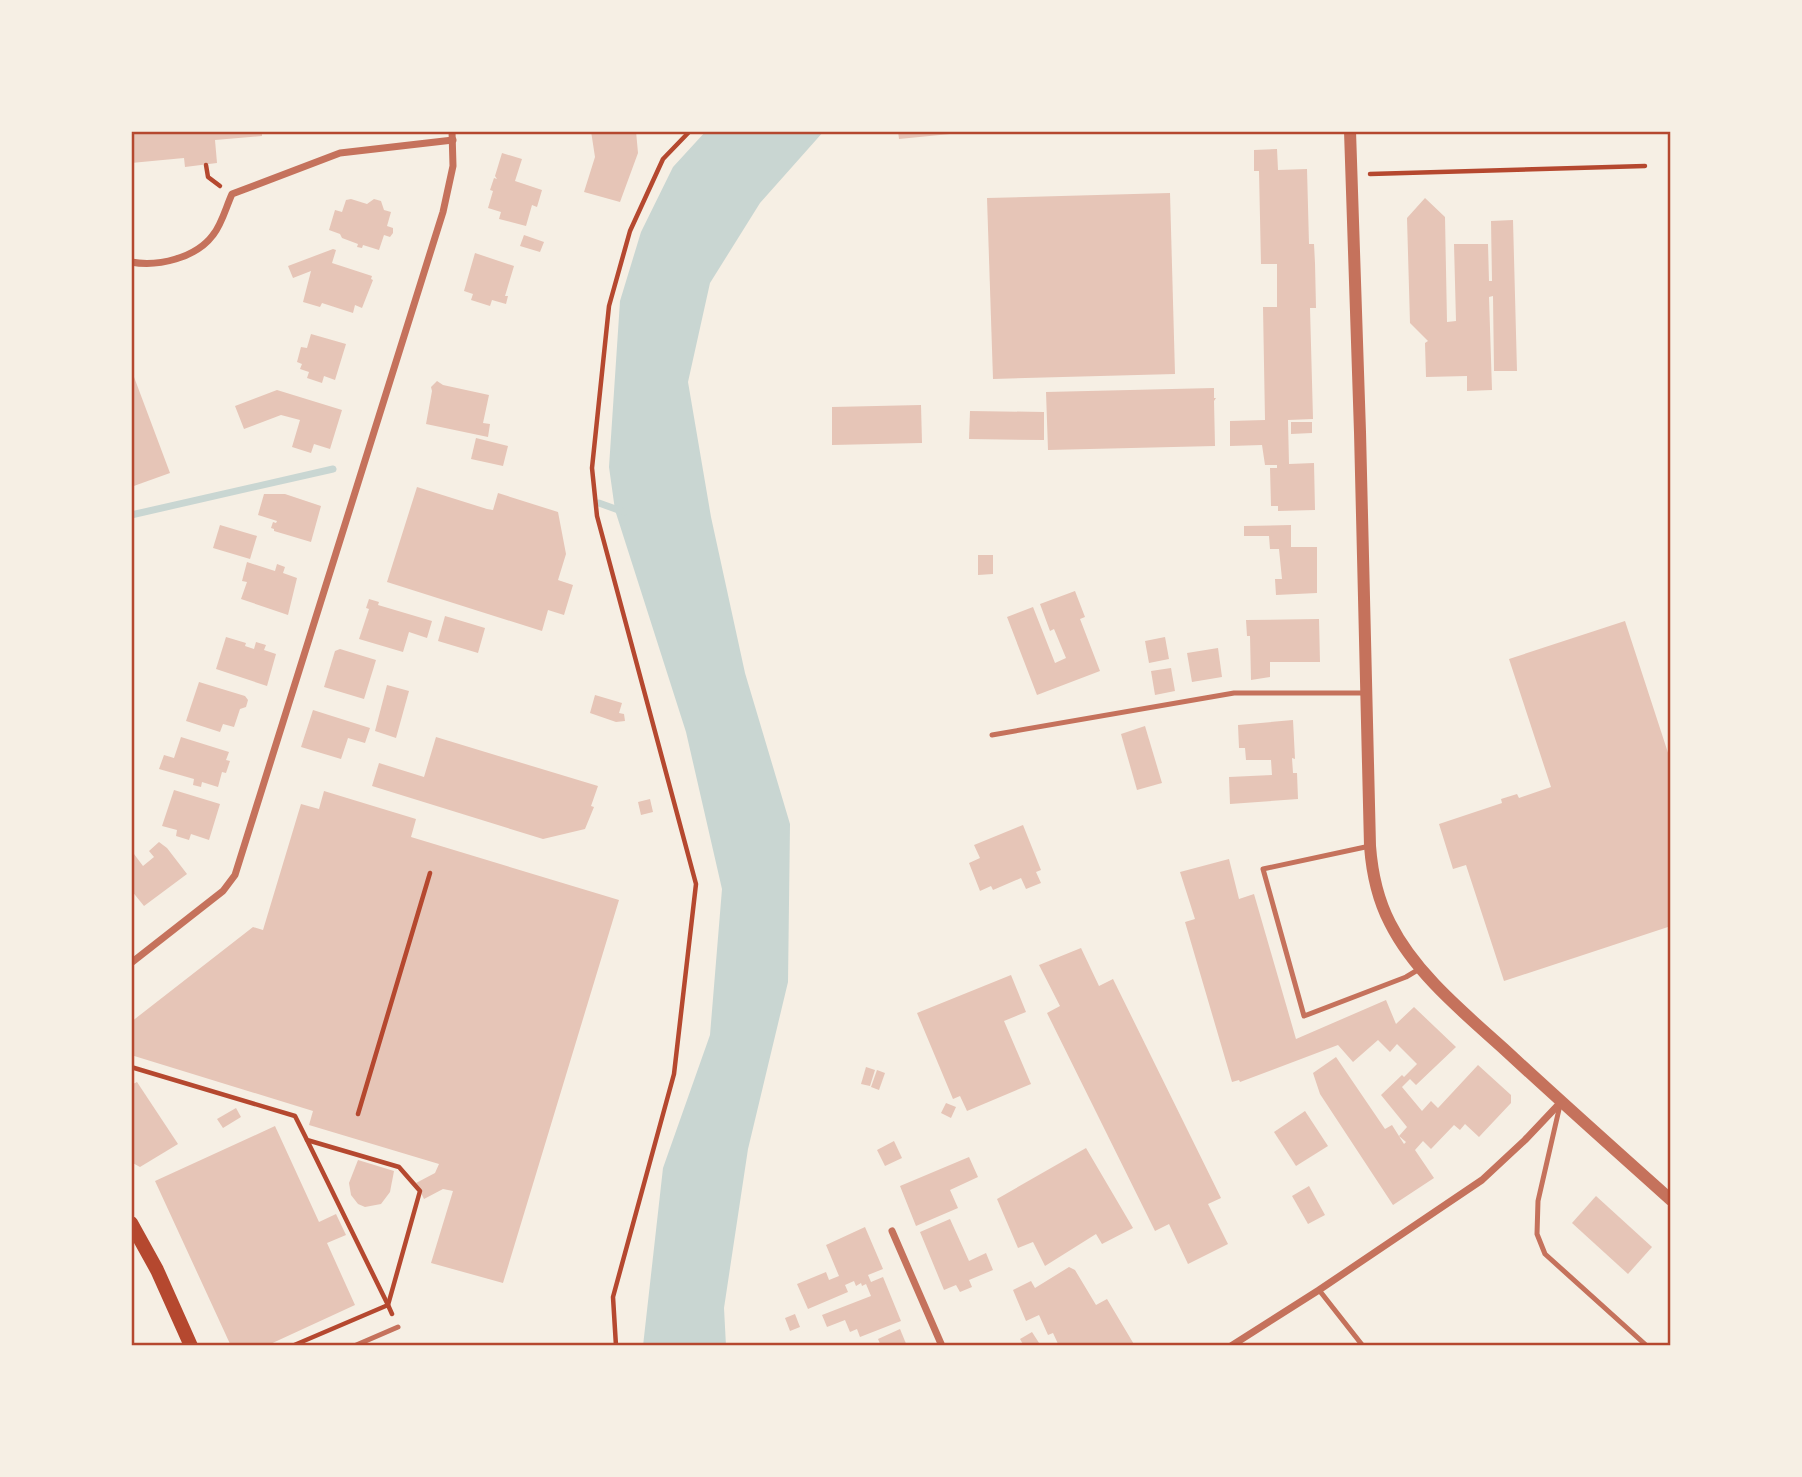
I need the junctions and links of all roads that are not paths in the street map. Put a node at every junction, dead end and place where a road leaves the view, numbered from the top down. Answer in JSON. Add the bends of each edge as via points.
{"nodes":[{"id":1,"x":1350,"y":131,"type":"edge"},
{"id":2,"x":452,"y":135,"type":"edge"},
{"id":3,"x":131,"y":262,"type":"edge"},
{"id":4,"x":1366,"y":693,"type":"junction"},
{"id":5,"x":992,"y":734,"type":"dead end"},
{"id":6,"x":1370,"y":846,"type":"junction"},
{"id":7,"x":131,"y":963,"type":"edge"},
{"id":8,"x":1421,"y":967,"type":"junction"},
{"id":9,"x":1561,"y":1102,"type":"junction"},
{"id":10,"x":1671,"y":1200,"type":"edge"},
{"id":11,"x":131,"y":1223,"type":"edge"},
{"id":12,"x":892,"y":1231,"type":"dead end"},
{"id":13,"x":1319,"y":1290,"type":"junction"},
{"id":14,"x":398,"y":1327,"type":"dead end"},
{"id":15,"x":191,"y":1346,"type":"edge"},
{"id":16,"x":355,"y":1346,"type":"edge"},
{"id":17,"x":942,"y":1346,"type":"edge"},
{"id":18,"x":1231,"y":1346,"type":"edge"},
{"id":19,"x":1363,"y":1346,"type":"edge"},
{"id":20,"x":1647,"y":1346,"type":"edge"}],
"edges":[{"from":1,"to":4,"type":"street"},
{"from":2,"to":3,"type":"street","via":[[340,153],[232,194],[213,236],[192,252],[151,265]]},
{"from":2,"to":7,"type":"street","via":[[453,166],[443,212],[235,874],[223,891]]},
{"from":4,"to":5,"type":"lane","via":[[1234,693]]},
{"from":4,"to":6,"type":"street"},
{"from":6,"to":8,"type":"street","via":[[1379,898],[1390,924]]},
{"from":6,"to":8,"type":"lane","via":[[1263,869],[1304,1016]]},
{"from":8,"to":9,"type":"street"},
{"from":9,"to":10,"type":"street"},
{"from":9,"to":13,"type":"street","via":[[1482,1180]]},
{"from":9,"to":20,"type":"lane","via":[[1538,1201],[1537,1234],[1545,1254]]},
{"from":11,"to":15,"type":"main road"},
{"from":12,"to":17,"type":"street"},
{"from":13,"to":18,"type":"street"},
{"from":13,"to":19,"type":"lane"},
{"from":14,"to":16,"type":"lane"}]}
